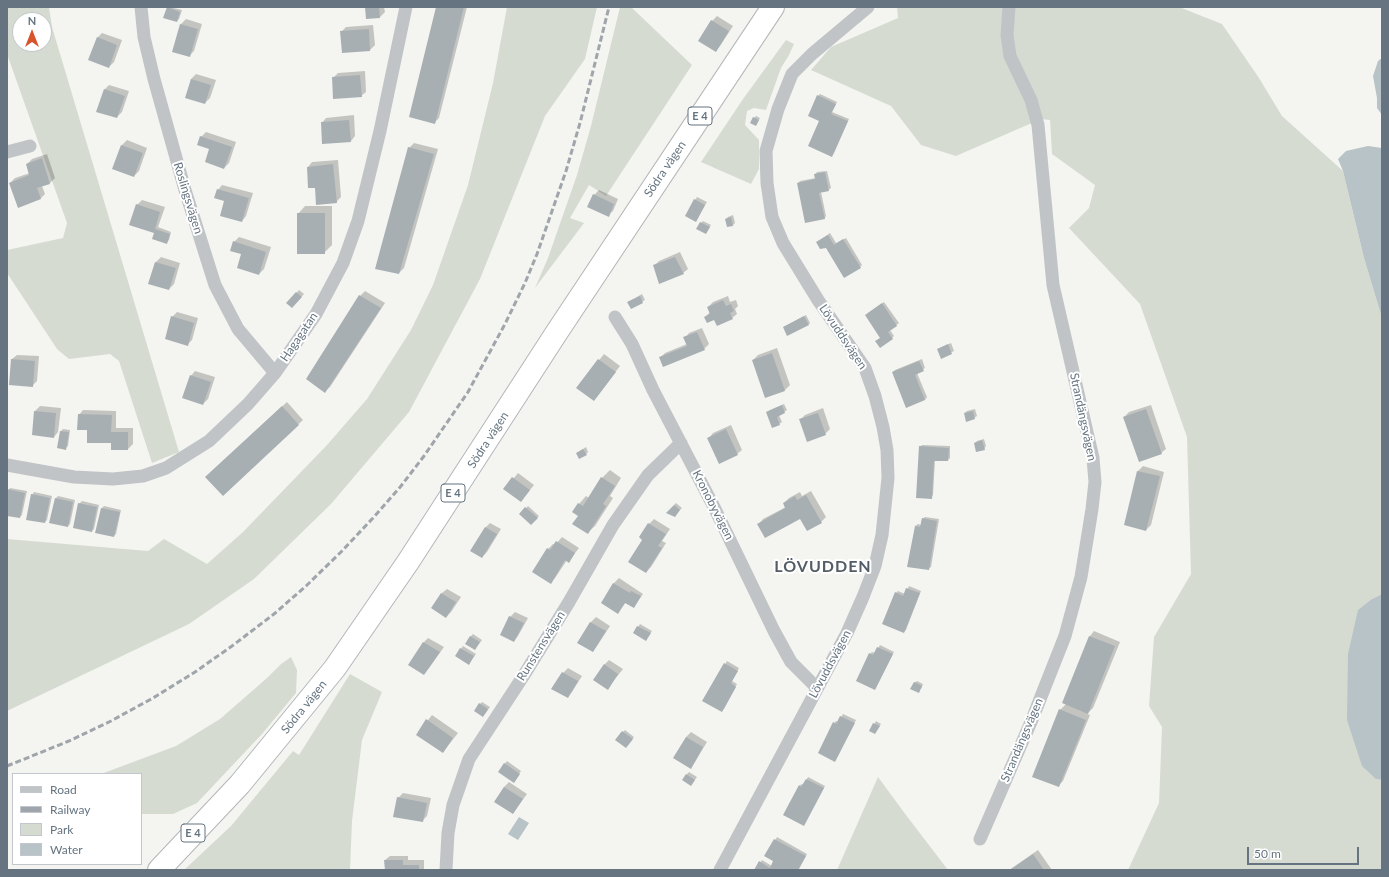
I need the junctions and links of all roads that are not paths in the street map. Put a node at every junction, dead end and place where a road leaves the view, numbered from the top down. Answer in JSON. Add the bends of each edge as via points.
{"nodes":[{"id":1,"x":141,"y":7,"type":"edge"},
{"id":2,"x":406,"y":7,"type":"edge"},
{"id":3,"x":773,"y":7,"type":"edge"},
{"id":4,"x":868,"y":7,"type":"edge"},
{"id":5,"x":1010,"y":7,"type":"edge"},
{"id":6,"x":30,"y":146,"type":"dead end"},
{"id":7,"x":7,"y":152,"type":"edge"},
{"id":8,"x":615,"y":317,"type":"dead end"},
{"id":9,"x":275,"y":373,"type":"junction"},
{"id":10,"x":681,"y":443,"type":"junction"},
{"id":11,"x":7,"y":465,"type":"edge"},
{"id":12,"x":817,"y":688,"type":"junction"},
{"id":13,"x":980,"y":839,"type":"dead end"},
{"id":14,"x":159,"y":870,"type":"edge"},
{"id":15,"x":446,"y":870,"type":"edge"},
{"id":16,"x":720,"y":870,"type":"edge"}],
"edges":[{"from":1,"to":9,"type":"street","name":"Roslingsvägen","via":[[144,37],[154,79],[215,285],[238,330]]},
{"from":2,"to":9,"type":"street","name":"Hagagatan","via":[[380,131],[355,228],[343,263],[316,314]]},
{"from":3,"to":14,"type":"highway","name":"Södra vägen","number":"E 4","via":[[408,562],[339,661],[240,784]]},
{"from":4,"to":12,"type":"street","name":"Lövuddsvägen","via":[[792,74],[778,109],[766,151],[766,183],[772,217],[783,243],[818,300],[865,368],[875,396],[887,450],[886,508],[875,566],[847,633]]},
{"from":5,"to":13,"type":"street","name":"Strandängsvägen","via":[[1007,35],[1010,56],[1031,100],[1038,125],[1054,285],[1093,458],[1095,482],[1081,577],[1066,636]]},
{"from":6,"to":7,"type":"street"},
{"from":8,"to":10,"type":"street","name":"Kronobyvägen","via":[[632,344]]},
{"from":9,"to":11,"type":"street","name":"Hagagatan","via":[[248,404],[209,441],[171,465],[149,474],[112,479],[74,477]]},
{"from":10,"to":12,"type":"street","name":"Kronobyvägen","via":[[774,631],[792,662]]},
{"from":10,"to":15,"type":"street","name":"Runstensvägen","via":[[648,475],[613,525],[569,602],[469,760],[453,805]]},
{"from":12,"to":16,"type":"street","name":"Lövuddsvägen"}]}
